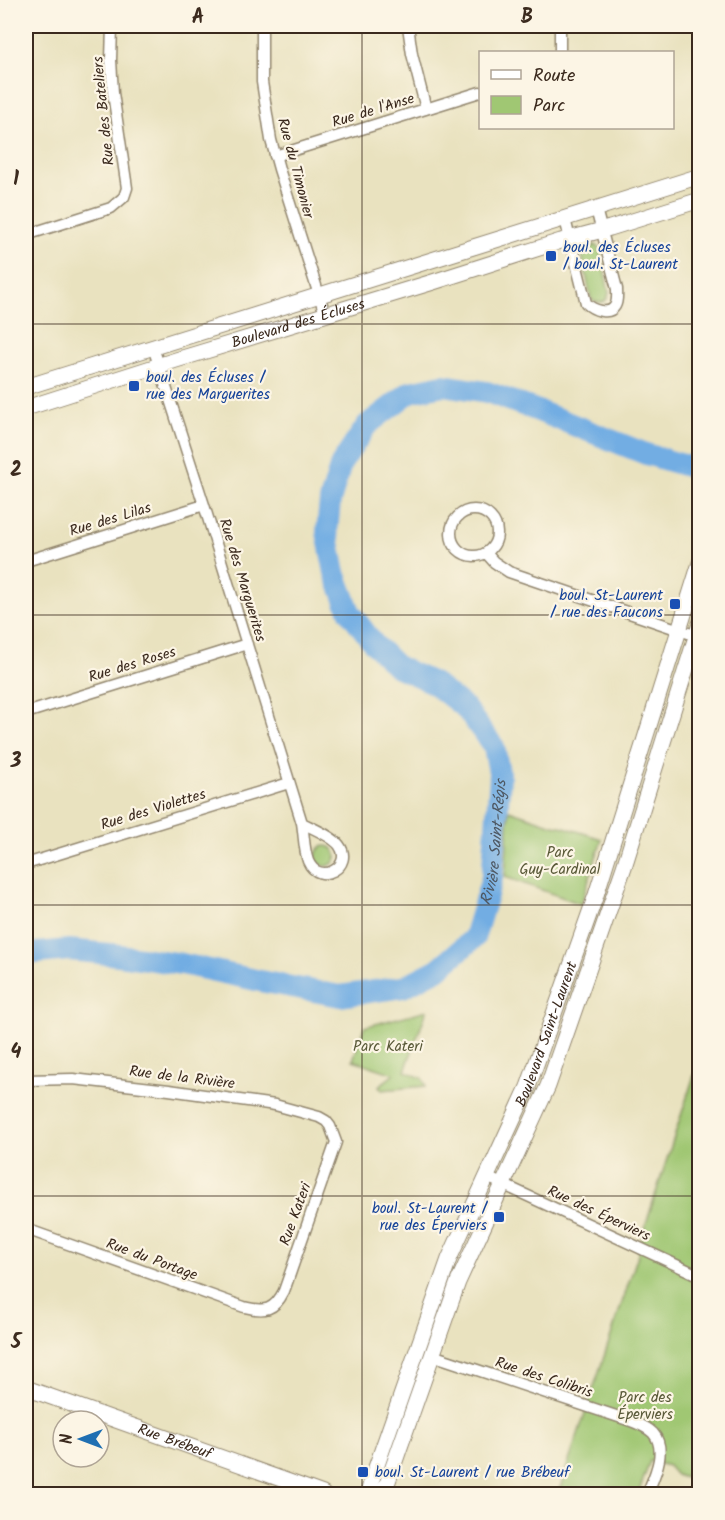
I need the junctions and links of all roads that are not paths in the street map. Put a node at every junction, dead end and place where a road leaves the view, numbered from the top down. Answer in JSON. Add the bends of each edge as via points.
{"nodes":[{"id":1,"x":112,"y":26,"type":"edge"},
{"id":2,"x":262,"y":26,"type":"edge"},
{"id":3,"x":408,"y":26,"type":"edge"},
{"id":4,"x":560,"y":26,"type":"edge"},
{"id":5,"x":560,"y":51,"type":"edge"},
{"id":6,"x":479,"y":92,"type":"edge"},
{"id":7,"x":426,"y":109,"type":"junction"},
{"id":8,"x":275,"y":156,"type":"junction"},
{"id":9,"x":699,"y":176,"type":"edge"},
{"id":10,"x":699,"y":200,"type":"edge"},
{"id":11,"x":596,"y":209,"type":"junction"},
{"id":12,"x":565,"y":219,"type":"junction"},
{"id":13,"x":602,"y":230,"type":"junction"},
{"id":14,"x":26,"y":235,"type":"edge"},
{"id":15,"x":570,"y":238,"type":"junction"},
{"id":16,"x":319,"y":295,"type":"junction"},
{"id":17,"x":325,"y":315,"type":"junction"},
{"id":18,"x":153,"y":347,"type":"junction"},
{"id":19,"x":159,"y":366,"type":"junction"},
{"id":20,"x":26,"y":387,"type":"edge"},
{"id":21,"x":26,"y":408,"type":"edge"},
{"id":22,"x":204,"y":505,"type":"junction"},
{"id":23,"x":486,"y":553,"type":"junction"},
{"id":24,"x":26,"y":561,"type":"edge"},
{"id":25,"x":699,"y":563,"type":"edge"},
{"id":26,"x":678,"y":631,"type":"junction"},
{"id":27,"x":698,"y":632,"type":"edge"},
{"id":28,"x":247,"y":644,"type":"junction"},
{"id":29,"x":26,"y":713,"type":"edge"},
{"id":30,"x":289,"y":783,"type":"junction"},
{"id":31,"x":302,"y":823,"type":"junction"},
{"id":32,"x":26,"y":864,"type":"edge"},
{"id":33,"x":26,"y":1080,"type":"edge"},
{"id":34,"x":330,"y":1126,"type":"joint"},
{"id":35,"x":487,"y":1177,"type":"junction"},
{"id":36,"x":503,"y":1185,"type":"junction"},
{"id":37,"x":26,"y":1229,"type":"edge"},
{"id":38,"x":699,"y":1276,"type":"edge"},
{"id":39,"x":270,"y":1308,"type":"joint"},
{"id":40,"x":432,"y":1355,"type":"junction"},
{"id":41,"x":26,"y":1388,"type":"edge"},
{"id":42,"x":323,"y":1494,"type":"edge"},
{"id":43,"x":368,"y":1494,"type":"edge"},
{"id":44,"x":378,"y":1494,"type":"edge"},
{"id":45,"x":647,"y":1494,"type":"edge"}],
"edges":[{"from":1,"to":14,"type":"street","name":"Rue des Bateliers","via":[[113,93],[126,192],[111,208]]},
{"from":2,"to":8,"type":"street","name":"Rue du Timonier","via":[[264,96]]},
{"from":3,"to":7,"type":"street"},
{"from":4,"to":5,"type":"street"},
{"from":6,"to":7,"type":"street","name":"Rue de l'Anse"},
{"from":7,"to":8,"type":"street","name":"Rue de l'Anse"},
{"from":8,"to":16,"type":"street","name":"Rue du Timonier"},
{"from":9,"to":11,"type":"street","name":"Boulevard des Écluses"},
{"from":10,"to":13,"type":"street","name":"Boulevard des Écluses"},
{"from":11,"to":12,"type":"street","name":"Boulevard des Écluses"},
{"from":11,"to":13,"type":"street"},
{"from":12,"to":15,"type":"street"},
{"from":12,"to":16,"type":"street","name":"Boulevard des Écluses"},
{"from":13,"to":15,"type":"street","name":"Boulevard des Écluses"},
{"from":13,"to":15,"type":"street","via":[[617,294],[615,306],[608,310],[591,308],[586,303]]},
{"from":15,"to":17,"type":"street","name":"Boulevard des Écluses"},
{"from":16,"to":17,"type":"street","name":"Rue du Timonier"},
{"from":16,"to":18,"type":"street","name":"Boulevard des Écluses"},
{"from":17,"to":19,"type":"street","name":"Boulevard des Écluses"},
{"from":18,"to":19,"type":"street","name":"Rue des Marguerites"},
{"from":18,"to":20,"type":"street","name":"Boulevard des Écluses"},
{"from":19,"to":21,"type":"street","name":"Boulevard des Écluses"},
{"from":19,"to":22,"type":"street","name":"Rue des Marguerites"},
{"from":22,"to":24,"type":"street","name":"Rue des Lilas"},
{"from":22,"to":28,"type":"street","name":"Rue des Marguerites"},
{"from":23,"to":23,"type":"street","via":[[496,541],[492,518],[478,510],[457,517],[450,531],[454,545],[472,557]]},
{"from":23,"to":26,"type":"street","via":[[509,572]]},
{"from":25,"to":26,"type":"street","name":"Boulevard Saint-Laurent"},
{"from":26,"to":27,"type":"street"},
{"from":26,"to":35,"type":"street","name":"Boulevard Saint-Laurent","via":[[596,895],[528,1087]]},
{"from":27,"to":36,"type":"street","name":"Boulevard Saint-Laurent","via":[[614,897],[548,1086]]},
{"from":28,"to":29,"type":"street","name":"Rue des Roses"},
{"from":28,"to":30,"type":"street","name":"Rue des Marguerites"},
{"from":30,"to":31,"type":"street","name":"Rue des Marguerites"},
{"from":30,"to":32,"type":"street","name":"Rue des Violettes"},
{"from":31,"to":31,"type":"street","name":"Rue des Marguerites","via":[[308,861],[320,872],[334,871],[342,859],[339,845]]},
{"from":33,"to":34,"type":"street","name":"Rue de la Rivière","via":[[72,1079],[252,1101],[312,1114]]},
{"from":34,"to":39,"type":"street","name":"Rue Kateri","via":[[336,1142],[334,1149],[284,1291]]},
{"from":35,"to":36,"type":"street","name":"Rue des Éperviers"},
{"from":35,"to":43,"type":"street","name":"Boulevard Saint-Laurent","via":[[443,1275]]},
{"from":36,"to":38,"type":"street","name":"Rue des Éperviers"},
{"from":36,"to":40,"type":"street","name":"Boulevard Saint-Laurent","via":[[465,1265]]},
{"from":37,"to":39,"type":"street","name":"Rue du Portage","via":[[244,1307]]},
{"from":40,"to":44,"type":"street","name":"Boulevard Saint-Laurent","via":[[387,1484]]},
{"from":40,"to":45,"type":"street","name":"Rue des Colibris","via":[[648,1429],[657,1439],[660,1455]]},
{"from":41,"to":42,"type":"street","name":"Rue Brébeuf"}]}
